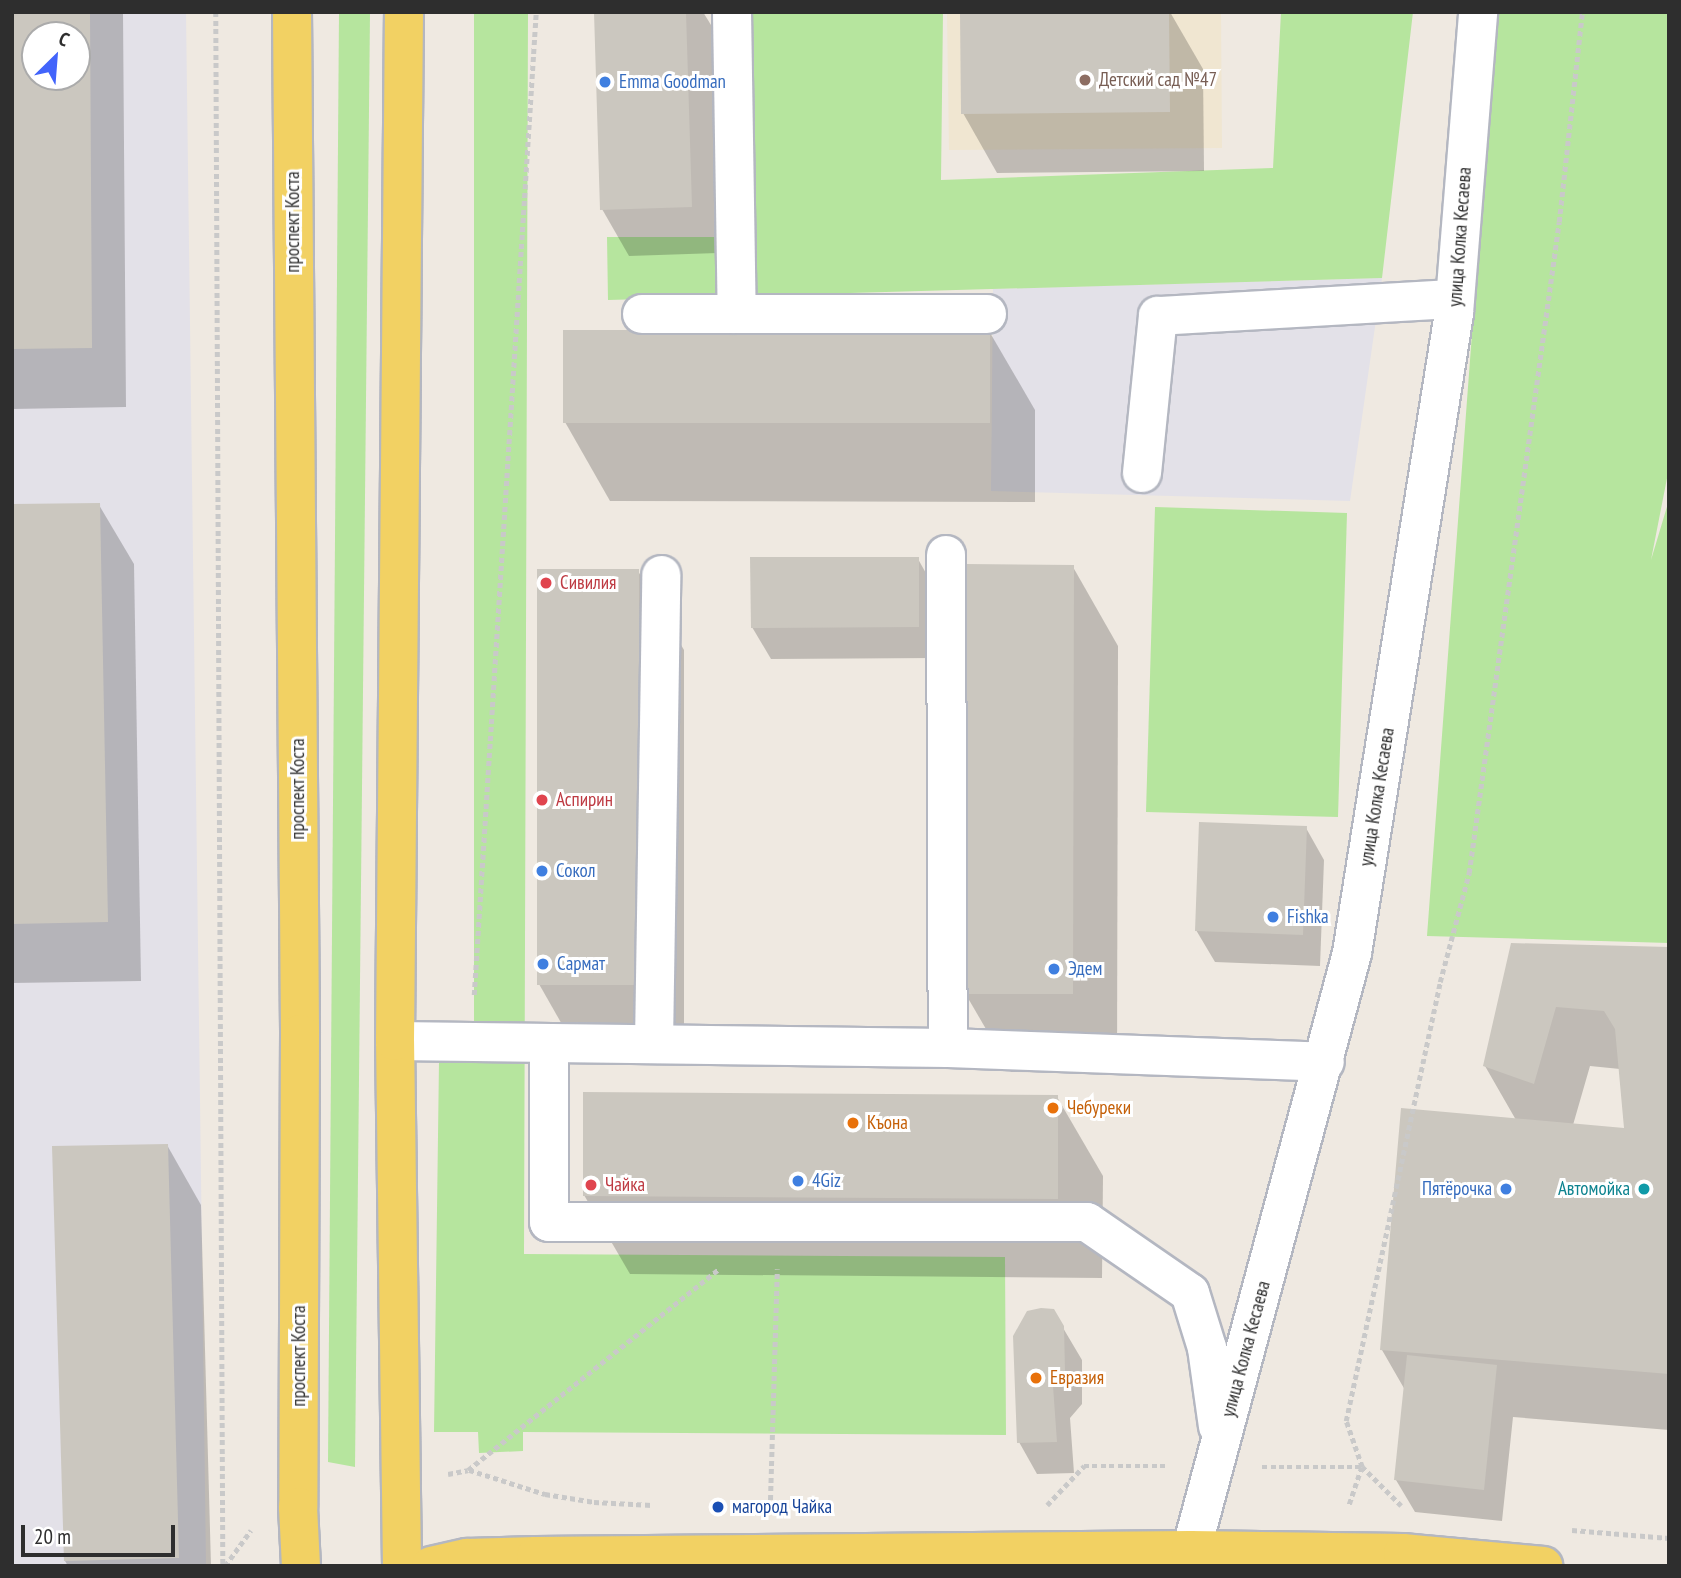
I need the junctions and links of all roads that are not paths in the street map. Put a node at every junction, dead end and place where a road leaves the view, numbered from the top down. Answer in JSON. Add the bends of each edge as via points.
{"nodes":[{"id":1,"x":292,"y":12,"type":"edge"},
{"id":2,"x":404,"y":12,"type":"edge"},
{"id":3,"x":732,"y":12,"type":"edge"},
{"id":4,"x":1478,"y":12,"type":"edge"},
{"id":5,"x":1455,"y":299,"type":"junction"},
{"id":6,"x":642,"y":314,"type":"dead end"},
{"id":7,"x":737,"y":314,"type":"junction"},
{"id":8,"x":987,"y":314,"type":"dead end"},
{"id":9,"x":1142,"y":473,"type":"dead end"},
{"id":10,"x":946,"y":555,"type":"dead end"},
{"id":11,"x":661,"y":575,"type":"dead end"},
{"id":12,"x":395,"y":1041,"type":"junction"},
{"id":13,"x":549,"y":1043,"type":"junction"},
{"id":14,"x":654,"y":1044,"type":"junction"},
{"id":15,"x":948,"y":1048,"type":"junction"},
{"id":16,"x":1325,"y":1062,"type":"junction"},
{"id":17,"x":1217,"y":1455,"type":"junction"},
{"id":18,"x":299,"y":1512,"type":"junction"},
{"id":19,"x":1189,"y":1558,"type":"edge"},
{"id":20,"x":301,"y":1566,"type":"edge"},
{"id":21,"x":325,"y":1566,"type":"edge"},
{"id":22,"x":402,"y":1566,"type":"edge"},
{"id":23,"x":431,"y":1566,"type":"edge"},
{"id":24,"x":1544,"y":1566,"type":"edge"}],
"edges":[{"from":1,"to":18,"type":"main road","name":"проспект Коста"},
{"from":2,"to":12,"type":"main road"},
{"from":3,"to":7,"type":"street"},
{"from":4,"to":5,"type":"street","name":"улица Колка Кесаева"},
{"from":5,"to":9,"type":"street","via":[[1158,316]]},
{"from":5,"to":16,"type":"street","name":"улица Колка Кесаева","via":[[1352,953]]},
{"from":6,"to":7,"type":"street"},
{"from":7,"to":8,"type":"street"},
{"from":10,"to":15,"type":"street"},
{"from":11,"to":14,"type":"street"},
{"from":12,"to":13,"type":"street"},
{"from":12,"to":22,"type":"main road"},
{"from":13,"to":14,"type":"street"},
{"from":13,"to":17,"type":"street","via":[[550,1222],[1087,1222],[1190,1293],[1207,1348]]},
{"from":14,"to":15,"type":"street"},
{"from":15,"to":16,"type":"street"},
{"from":16,"to":17,"type":"street","name":"улица Колка Кесаева"},
{"from":17,"to":19,"type":"street","name":"улица Колка Кесаева"},
{"from":18,"to":20,"type":"main road","name":"проспект Коста"},
{"from":18,"to":21,"type":"main road"},
{"from":19,"to":23,"type":"main road","via":[[536,1556],[467,1558]]},
{"from":19,"to":24,"type":"main road","via":[[1403,1553]]}]}
